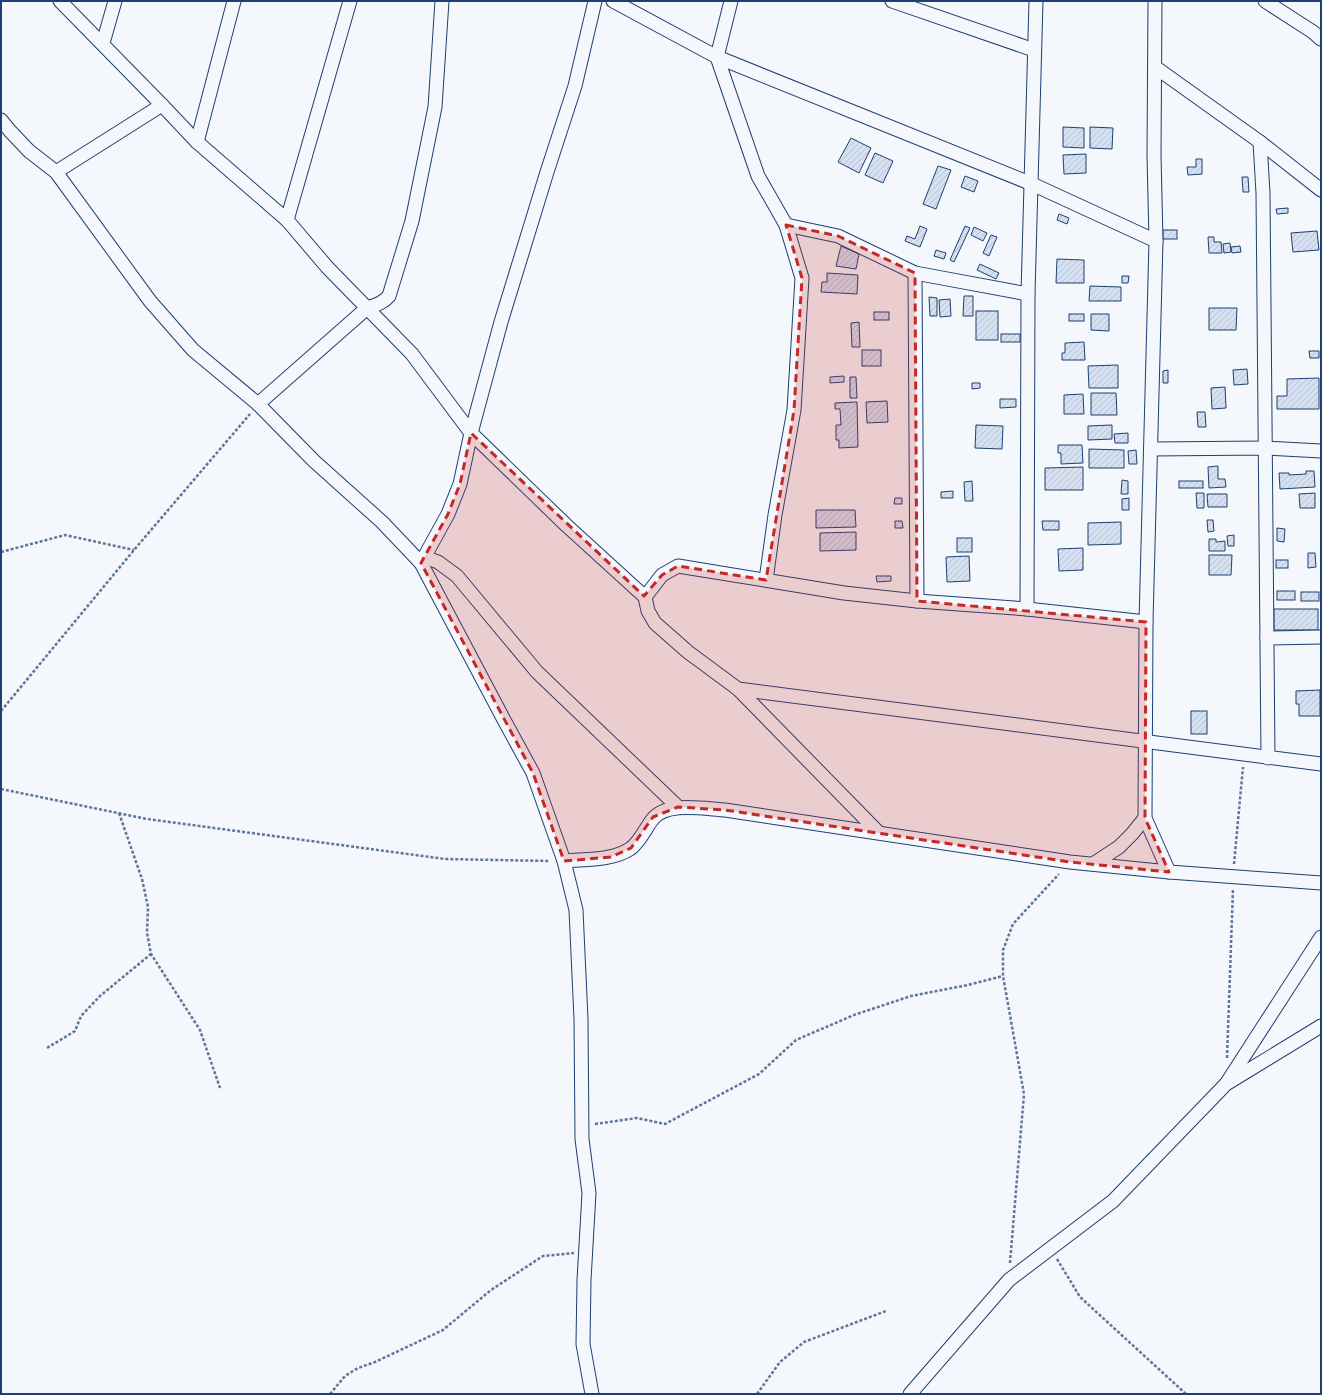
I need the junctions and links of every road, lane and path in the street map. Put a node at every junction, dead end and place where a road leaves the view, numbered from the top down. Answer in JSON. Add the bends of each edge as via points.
{"nodes":[{"id":1,"x":60,"y":1,"type":"edge"},
{"id":2,"x":115,"y":1,"type":"edge"},
{"id":3,"x":234,"y":1,"type":"edge"},
{"id":4,"x":350,"y":1,"type":"edge"},
{"id":5,"x":442,"y":1,"type":"edge"},
{"id":6,"x":595,"y":1,"type":"edge"},
{"id":7,"x":613,"y":1,"type":"edge"},
{"id":8,"x":731,"y":1,"type":"edge"},
{"id":9,"x":892,"y":1,"type":"edge"},
{"id":10,"x":1036,"y":1,"type":"edge"},
{"id":11,"x":1155,"y":1,"type":"edge"},
{"id":12,"x":1265,"y":1,"type":"edge"},
{"id":13,"x":1318,"y":34,"type":"edge"},
{"id":14,"x":102,"y":43,"type":"junction"},
{"id":15,"x":1034,"y":50,"type":"junction"},
{"id":16,"x":717,"y":57,"type":"junction"},
{"id":17,"x":1155,"y":67,"type":"junction"},
{"id":18,"x":162,"y":105,"type":"junction"},
{"id":19,"x":1,"y":120,"type":"edge"},
{"id":20,"x":197,"y":142,"type":"junction"},
{"id":21,"x":1260,"y":142,"type":"junction"},
{"id":22,"x":56,"y":172,"type":"junction"},
{"id":23,"x":1032,"y":184,"type":"junction"},
{"id":24,"x":1321,"y":190,"type":"edge"},
{"id":25,"x":287,"y":220,"type":"junction"},
{"id":26,"x":786,"y":225,"type":"junction"},
{"id":27,"x":1156,"y":241,"type":"junction"},
{"id":28,"x":915,"y":273,"type":"junction"},
{"id":29,"x":1028,"y":294,"type":"junction"},
{"id":30,"x":367,"y":308,"type":"junction"},
{"id":31,"x":258,"y":404,"type":"junction"},
{"id":32,"x":472,"y":432,"type":"junction"},
{"id":33,"x":1265,"y":448,"type":"junction"},
{"id":34,"x":1151,"y":449,"type":"junction"},
{"id":35,"x":1321,"y":450,"type":"edge"},
{"id":36,"x":134,"y":550,"type":"junction"},
{"id":37,"x":1,"y":552,"type":"edge"},
{"id":38,"x":423,"y":560,"type":"junction"},
{"id":39,"x":766,"y":580,"type":"junction"},
{"id":40,"x":645,"y":597,"type":"junction"},
{"id":41,"x":917,"y":601,"type":"junction"},
{"id":42,"x":1027,"y":609,"type":"junction"},
{"id":43,"x":1146,"y":622,"type":"junction"},
{"id":44,"x":1321,"y":637,"type":"edge"},
{"id":45,"x":1266,"y":638,"type":"junction"},
{"id":46,"x":738,"y":689,"type":"junction"},
{"id":47,"x":1,"y":711,"type":"edge"},
{"id":48,"x":1145,"y":742,"type":"junction"},
{"id":49,"x":1244,"y":755,"type":"junction"},
{"id":50,"x":1268,"y":758,"type":"junction"},
{"id":51,"x":1321,"y":764,"type":"edge"},
{"id":52,"x":1,"y":789,"type":"edge"},
{"id":53,"x":678,"y":807,"type":"junction"},
{"id":54,"x":119,"y":813,"type":"junction"},
{"id":55,"x":1145,"y":818,"type":"junction"},
{"id":56,"x":878,"y":832,"type":"junction"},
{"id":57,"x":564,"y":861,"type":"junction"},
{"id":58,"x":1070,"y":862,"type":"junction"},
{"id":59,"x":1093,"y":864,"type":"junction"},
{"id":60,"x":1169,"y":872,"type":"junction"},
{"id":61,"x":1233,"y":876,"type":"junction"},
{"id":62,"x":1321,"y":883,"type":"edge"},
{"id":63,"x":1321,"y":938,"type":"edge"},
{"id":64,"x":151,"y":954,"type":"junction"},
{"id":65,"x":1003,"y":976,"type":"junction"},
{"id":66,"x":1321,"y":1026,"type":"edge"},
{"id":67,"x":47,"y":1048,"type":"dead end"},
{"id":68,"x":1227,"y":1060,"type":"dead end"},
{"id":69,"x":1226,"y":1084,"type":"junction"},
{"id":70,"x":220,"y":1088,"type":"dead end"},
{"id":71,"x":582,"y":1126,"type":"junction"},
{"id":72,"x":1051,"y":1248,"type":"junction"},
{"id":73,"x":587,"y":1252,"type":"junction"},
{"id":74,"x":1009,"y":1280,"type":"junction"},
{"id":75,"x":886,"y":1311,"type":"dead end"},
{"id":76,"x":330,"y":1394,"type":"edge"},
{"id":77,"x":592,"y":1394,"type":"edge"},
{"id":78,"x":757,"y":1394,"type":"edge"},
{"id":79,"x":910,"y":1394,"type":"edge"},
{"id":80,"x":1186,"y":1394,"type":"edge"}],
"edges":[{"from":1,"to":14,"type":"street"},
{"from":2,"to":14,"type":"street"},
{"from":3,"to":20,"type":"street"},
{"from":4,"to":25,"type":"street"},
{"from":5,"to":30,"type":"street","via":[[434,107],[412,221],[389,296],[379,304]]},
{"from":6,"to":32,"type":"street","via":[[575,86],[501,322]]},
{"from":7,"to":16,"type":"street"},
{"from":8,"to":16,"type":"street"},
{"from":9,"to":15,"type":"street"},
{"from":10,"to":15,"type":"street"},
{"from":11,"to":17,"type":"street"},
{"from":12,"to":13,"type":"street"},
{"from":14,"to":18,"type":"street"},
{"from":15,"to":23,"type":"street"},
{"from":16,"to":23,"type":"street"},
{"from":16,"to":26,"type":"street","via":[[758,176]]},
{"from":17,"to":21,"type":"street"},
{"from":17,"to":27,"type":"street"},
{"from":18,"to":20,"type":"street"},
{"from":18,"to":22,"type":"street"},
{"from":19,"to":22,"type":"street","via":[[29,151]]},
{"from":20,"to":25,"type":"street"},
{"from":21,"to":24,"type":"street"},
{"from":21,"to":33,"type":"street"},
{"from":22,"to":31,"type":"street","via":[[150,301],[193,350]]},
{"from":23,"to":27,"type":"street"},
{"from":23,"to":29,"type":"street"},
{"from":25,"to":30,"type":"street","via":[[327,267]]},
{"from":26,"to":28,"type":"street","via":[[838,236]]},
{"from":26,"to":39,"type":"street","via":[[802,278],[794,410]]},
{"from":27,"to":34,"type":"street"},
{"from":28,"to":29,"type":"street"},
{"from":28,"to":41,"type":"street"},
{"from":29,"to":42,"type":"street"},
{"from":30,"to":31,"type":"street"},
{"from":30,"to":32,"type":"street","via":[[412,354]]},
{"from":31,"to":36,"type":"path"},
{"from":31,"to":38,"type":"street","via":[[314,461]]},
{"from":32,"to":38,"type":"street","via":[[460,484],[448,514]]},
{"from":32,"to":40,"type":"street","via":[[566,525]]},
{"from":33,"to":34,"type":"street"},
{"from":33,"to":35,"type":"street"},
{"from":33,"to":45,"type":"street"},
{"from":34,"to":43,"type":"street"},
{"from":36,"to":37,"type":"path","via":[[65,535]]},
{"from":36,"to":47,"type":"path"},
{"from":38,"to":53,"type":"street","via":[[438,562],[457,576],[537,672]]},
{"from":38,"to":57,"type":"street","via":[[533,773]]},
{"from":39,"to":40,"type":"street","via":[[678,566],[662,575]]},
{"from":39,"to":41,"type":"street","via":[[844,593]]},
{"from":40,"to":46,"type":"street","via":[[648,611],[655,623],[688,652]]},
{"from":41,"to":42,"type":"street"},
{"from":42,"to":43,"type":"street"},
{"from":43,"to":48,"type":"street"},
{"from":44,"to":45,"type":"street"},
{"from":45,"to":50,"type":"street"},
{"from":46,"to":48,"type":"street"},
{"from":46,"to":56,"type":"street"},
{"from":48,"to":49,"type":"street"},
{"from":48,"to":55,"type":"street"},
{"from":49,"to":50,"type":"street"},
{"from":49,"to":61,"type":"path"},
{"from":50,"to":51,"type":"street"},
{"from":52,"to":54,"type":"path"},
{"from":53,"to":56,"type":"street","via":[[725,810]]},
{"from":53,"to":57,"type":"street","via":[[653,817],[630,848],[611,857]]},
{"from":54,"to":57,"type":"path","via":[[445,859]]},
{"from":54,"to":64,"type":"path","via":[[142,879],[148,907],[146,933]]},
{"from":55,"to":59,"type":"street","via":[[1119,847]]},
{"from":55,"to":60,"type":"street"},
{"from":56,"to":58,"type":"street"},
{"from":57,"to":71,"type":"street","via":[[576,910]]},
{"from":58,"to":59,"type":"street"},
{"from":58,"to":65,"type":"path","via":[[1012,924],[1004,950]]},
{"from":59,"to":60,"type":"street"},
{"from":60,"to":61,"type":"street"},
{"from":61,"to":62,"type":"street"},
{"from":61,"to":68,"type":"path"},
{"from":63,"to":69,"type":"street"},
{"from":64,"to":67,"type":"path","via":[[100,996],[81,1016],[75,1031]]},
{"from":64,"to":70,"type":"path","via":[[200,1030]]},
{"from":65,"to":71,"type":"path","via":[[911,996],[854,1015],[796,1040],[760,1074],[665,1124],[637,1118]]},
{"from":65,"to":74,"type":"path","via":[[1024,1094]]},
{"from":66,"to":69,"type":"street"},
{"from":69,"to":72,"type":"street","via":[[1113,1201]]},
{"from":71,"to":73,"type":"street","via":[[589,1193]]},
{"from":72,"to":74,"type":"street"},
{"from":72,"to":80,"type":"path","via":[[1080,1297]]},
{"from":73,"to":76,"type":"path","via":[[543,1256],[491,1290],[443,1330],[358,1368],[345,1376]]},
{"from":73,"to":77,"type":"street","via":[[584,1280],[584,1344]]},
{"from":74,"to":79,"type":"street"},
{"from":75,"to":78,"type":"path","via":[[804,1342],[780,1362]]}]}
